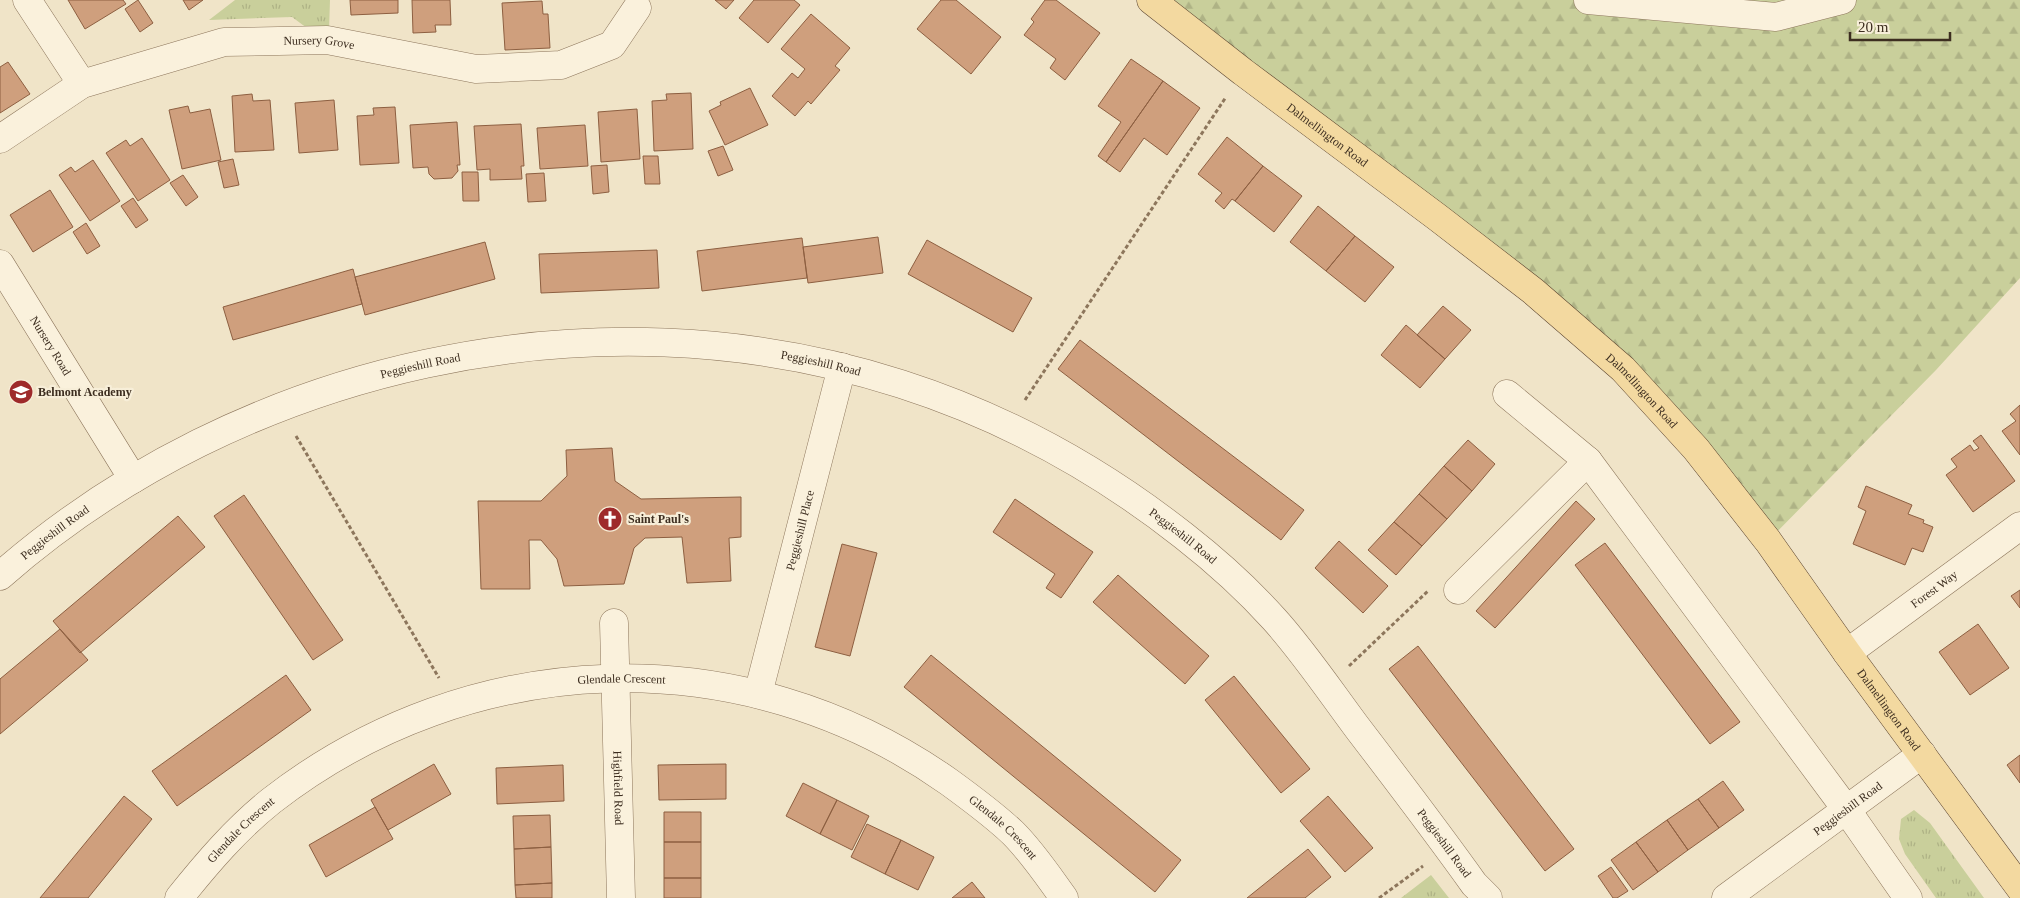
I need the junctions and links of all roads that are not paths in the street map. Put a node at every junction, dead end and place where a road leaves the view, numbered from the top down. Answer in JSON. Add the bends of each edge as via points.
{"nodes":[{"id":1,"x":27,"y":0,"type":"edge"},
{"id":2,"x":1151,"y":0,"type":"edge"},
{"id":3,"x":1588,"y":0,"type":"edge"},
{"id":4,"x":1842,"y":0,"type":"edge"},
{"id":5,"x":637,"y":8,"type":"dead end"},
{"id":6,"x":82,"y":84,"type":"junction"},
{"id":7,"x":0,"y":139,"type":"edge"},
{"id":8,"x":0,"y":264,"type":"edge"},
{"id":9,"x":842,"y":367,"type":"junction"},
{"id":10,"x":1506,"y":394,"type":"dead end"},
{"id":11,"x":1588,"y":461,"type":"junction"},
{"id":12,"x":133,"y":479,"type":"junction"},
{"id":13,"x":2020,"y":526,"type":"edge"},
{"id":14,"x":0,"y":576,"type":"edge"},
{"id":15,"x":1458,"y":590,"type":"road end"},
{"id":16,"x":614,"y":623,"type":"dead end"},
{"id":17,"x":1847,"y":653,"type":"junction"},
{"id":18,"x":615,"y":677,"type":"junction"},
{"id":19,"x":758,"y":694,"type":"junction"},
{"id":20,"x":1922,"y":754,"type":"junction"},
{"id":21,"x":1846,"y":809,"type":"junction"},
{"id":22,"x":2020,"y":888,"type":"edge"},
{"id":23,"x":179,"y":898,"type":"edge"},
{"id":24,"x":621,"y":898,"type":"edge"},
{"id":25,"x":1064,"y":898,"type":"edge"},
{"id":26,"x":1488,"y":898,"type":"edge"},
{"id":27,"x":1726,"y":898,"type":"edge"},
{"id":28,"x":1908,"y":898,"type":"edge"}],
"edges":[{"from":1,"to":6,"type":"street"},
{"from":2,"to":17,"type":"main road","name":"Dalmellington Road","via":[[1533,291],[1623,369],[1696,449],[1768,541]]},
{"from":3,"to":4,"type":"street","via":[[1776,16]]},
{"from":5,"to":6,"type":"street","name":"Nursery Grove","via":[[612,45],[561,65],[476,69],[327,40],[224,42]]},
{"from":6,"to":7,"type":"street","name":"Nursery Grove"},
{"from":8,"to":12,"type":"street","name":"Nursery Road"},
{"from":9,"to":12,"type":"street","name":"Peggieshill Road","via":[[781,355],[659,343],[545,346],[475,354],[415,365],[279,407],[213,436]]},
{"from":9,"to":19,"type":"street","name":"Peggieshill Place"},
{"from":9,"to":26,"type":"street","name":"Peggieshill Road","via":[[898,383],[1008,425],[1089,469],[1188,538],[1275,620],[1474,884]]},
{"from":10,"to":11,"type":"street"},
{"from":11,"to":15,"type":"street"},
{"from":11,"to":21,"type":"street"},
{"from":12,"to":14,"type":"street","name":"Peggieshill Road","via":[[76,516]]},
{"from":13,"to":17,"type":"street","name":"Forest Way"},
{"from":16,"to":18,"type":"street","name":"Highfield Road"},
{"from":17,"to":20,"type":"main road","name":"Dalmellington Road"},
{"from":18,"to":19,"type":"street","name":"Glendale Crescent","via":[[708,684]]},
{"from":18,"to":23,"type":"street","name":"Glendale Crescent","via":[[554,682],[504,691],[454,704],[375,737],[303,778],[270,802],[213,856]]},
{"from":18,"to":24,"type":"street","name":"Highfield Road"},
{"from":19,"to":25,"type":"street","name":"Glendale Crescent","via":[[803,706],[846,723],[927,766],[990,812],[1014,835]]},
{"from":20,"to":21,"type":"street","name":"Peggieshill Road"},
{"from":20,"to":22,"type":"main road","name":"Dalmellington Road"},
{"from":21,"to":27,"type":"street","name":"Peggieshill Road"},
{"from":21,"to":28,"type":"street"}]}
